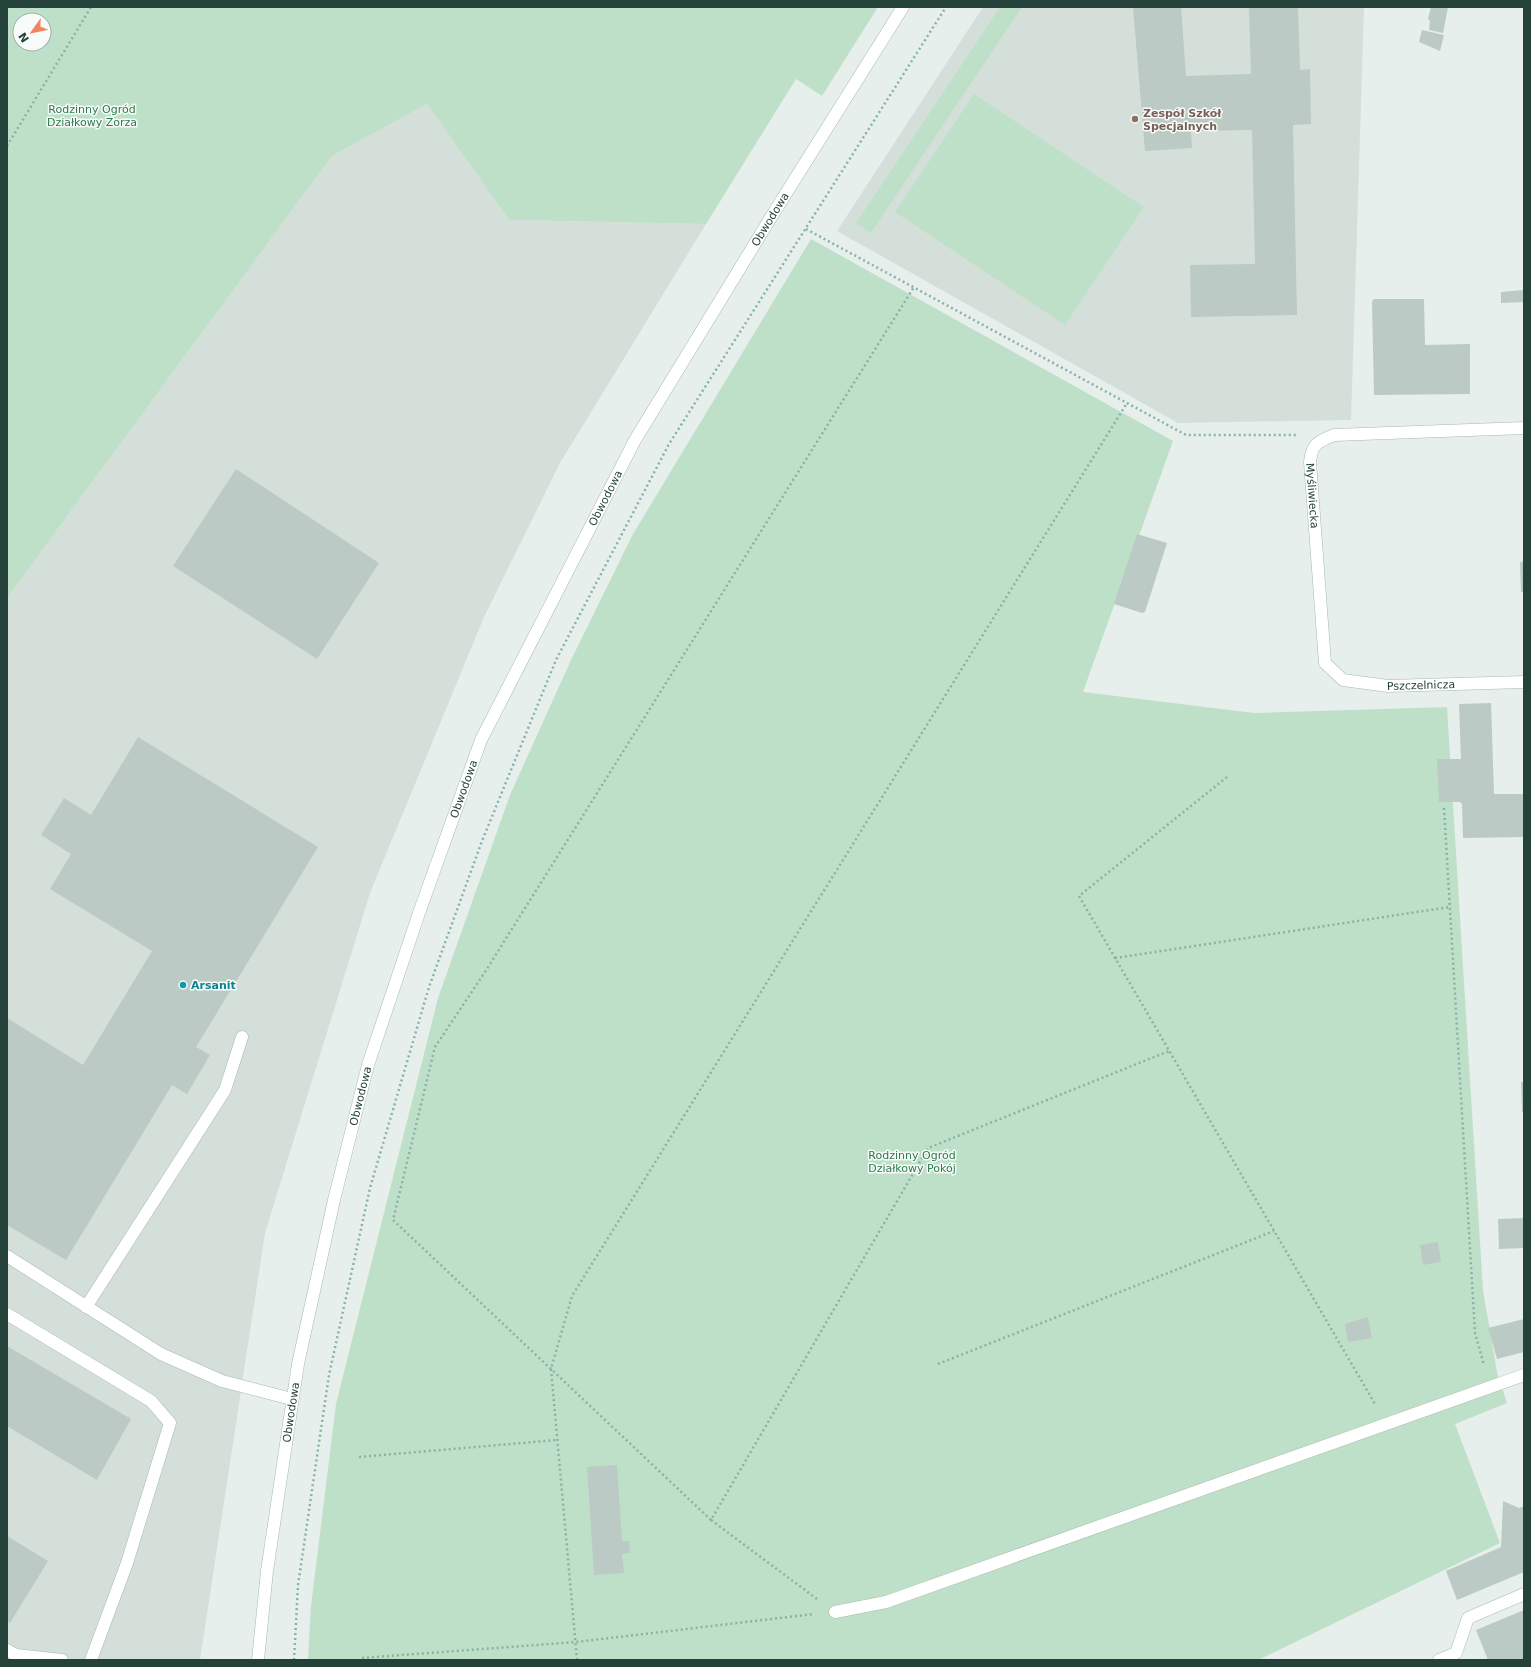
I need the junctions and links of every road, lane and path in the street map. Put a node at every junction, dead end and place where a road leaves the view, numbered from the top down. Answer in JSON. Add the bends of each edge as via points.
{"nodes":[{"id":1,"x":91,"y":7,"type":"edge"},
{"id":2,"x":903,"y":7,"type":"edge"},
{"id":3,"x":946,"y":7,"type":"edge"},
{"id":4,"x":7,"y":146,"type":"edge"},
{"id":5,"x":806,"y":229,"type":"junction"},
{"id":6,"x":914,"y":287,"type":"junction"},
{"id":7,"x":1127,"y":403,"type":"junction"},
{"id":8,"x":1524,"y":428,"type":"edge"},
{"id":9,"x":1318,"y":441,"type":"junction"},
{"id":10,"x":1325,"y":663,"type":"joint"},
{"id":11,"x":1524,"y":682,"type":"edge"},
{"id":12,"x":1227,"y":777,"type":"dead end"},
{"id":13,"x":1444,"y":808,"type":"dead end"},
{"id":14,"x":1450,"y":907,"type":"junction"},
{"id":15,"x":1115,"y":958,"type":"junction"},
{"id":16,"x":242,"y":1037,"type":"dead end"},
{"id":17,"x":1169,"y":1051,"type":"junction"},
{"id":18,"x":1274,"y":1231,"type":"junction"},
{"id":19,"x":7,"y":1256,"type":"edge"},
{"id":20,"x":86,"y":1306,"type":"junction"},
{"id":21,"x":7,"y":1314,"type":"edge"},
{"id":22,"x":938,"y":1364,"type":"dead end"},
{"id":23,"x":551,"y":1369,"type":"junction"},
{"id":24,"x":1524,"y":1375,"type":"edge"},
{"id":25,"x":1489,"y":1387,"type":"junction"},
{"id":26,"x":292,"y":1399,"type":"junction"},
{"id":27,"x":1387,"y":1424,"type":"junction"},
{"id":28,"x":557,"y":1440,"type":"junction"},
{"id":29,"x":359,"y":1457,"type":"dead end"},
{"id":30,"x":710,"y":1520,"type":"junction"},
{"id":31,"x":1524,"y":1594,"type":"edge"},
{"id":32,"x":835,"y":1612,"type":"junction"},
{"id":33,"x":576,"y":1642,"type":"junction"},
{"id":34,"x":7,"y":1650,"type":"edge"},
{"id":35,"x":362,"y":1658,"type":"dead end"},
{"id":36,"x":62,"y":1660,"type":"edge"},
{"id":37,"x":91,"y":1660,"type":"edge"},
{"id":38,"x":258,"y":1660,"type":"edge"},
{"id":39,"x":294,"y":1660,"type":"edge"},
{"id":40,"x":577,"y":1660,"type":"edge"},
{"id":41,"x":1439,"y":1660,"type":"edge"}],
"edges":[{"from":1,"to":4,"type":"path"},
{"from":2,"to":26,"type":"street","name":"Obwodowa","via":[[635,440],[481,740],[368,1065],[334,1200]]},
{"from":3,"to":5,"type":"path"},
{"from":5,"to":6,"type":"path"},
{"from":5,"to":39,"type":"path","via":[[669,444],[556,660],[482,841],[432,980],[370,1188],[329,1375],[298,1585]]},
{"from":6,"to":7,"type":"path"},
{"from":6,"to":23,"type":"path","via":[[435,1047],[394,1220]]},
{"from":7,"to":9,"type":"path","via":[[1186,435],[1310,435]]},
{"from":7,"to":23,"type":"path","via":[[572,1296]]},
{"from":8,"to":9,"type":"street","via":[[1334,435]]},
{"from":9,"to":10,"type":"street","name":"Myśliwiecka","via":[[1311,450],[1310,462]]},
{"from":10,"to":11,"type":"street","name":"Pszczelnicza","via":[[1344,680],[1388,686]]},
{"from":12,"to":15,"type":"path","via":[[1079,896]]},
{"from":13,"to":14,"type":"path"},
{"from":14,"to":15,"type":"path"},
{"from":14,"to":25,"type":"path","via":[[1475,1333]]},
{"from":15,"to":17,"type":"path"},
{"from":16,"to":20,"type":"street","via":[[225,1090]]},
{"from":17,"to":18,"type":"path"},
{"from":17,"to":30,"type":"path","via":[[928,1148]]},
{"from":18,"to":22,"type":"path"},
{"from":18,"to":27,"type":"path"},
{"from":19,"to":20,"type":"street"},
{"from":20,"to":26,"type":"street","via":[[162,1354],[222,1381]]},
{"from":21,"to":37,"type":"street","via":[[151,1401],[170,1423],[127,1563]]},
{"from":23,"to":28,"type":"path"},
{"from":23,"to":30,"type":"path"},
{"from":24,"to":25,"type":"street"},
{"from":25,"to":27,"type":"street"},
{"from":26,"to":38,"type":"street","name":"Obwodowa","via":[[267,1571]]},
{"from":27,"to":32,"type":"street","via":[[886,1602]]},
{"from":28,"to":29,"type":"path"},
{"from":28,"to":33,"type":"path"},
{"from":30,"to":32,"type":"path"},
{"from":31,"to":41,"type":"street","via":[[1468,1618],[1456,1653]]},
{"from":32,"to":33,"type":"path"},
{"from":33,"to":35,"type":"path"},
{"from":33,"to":40,"type":"path"},
{"from":34,"to":36,"type":"street","via":[[16,1655]]}]}
